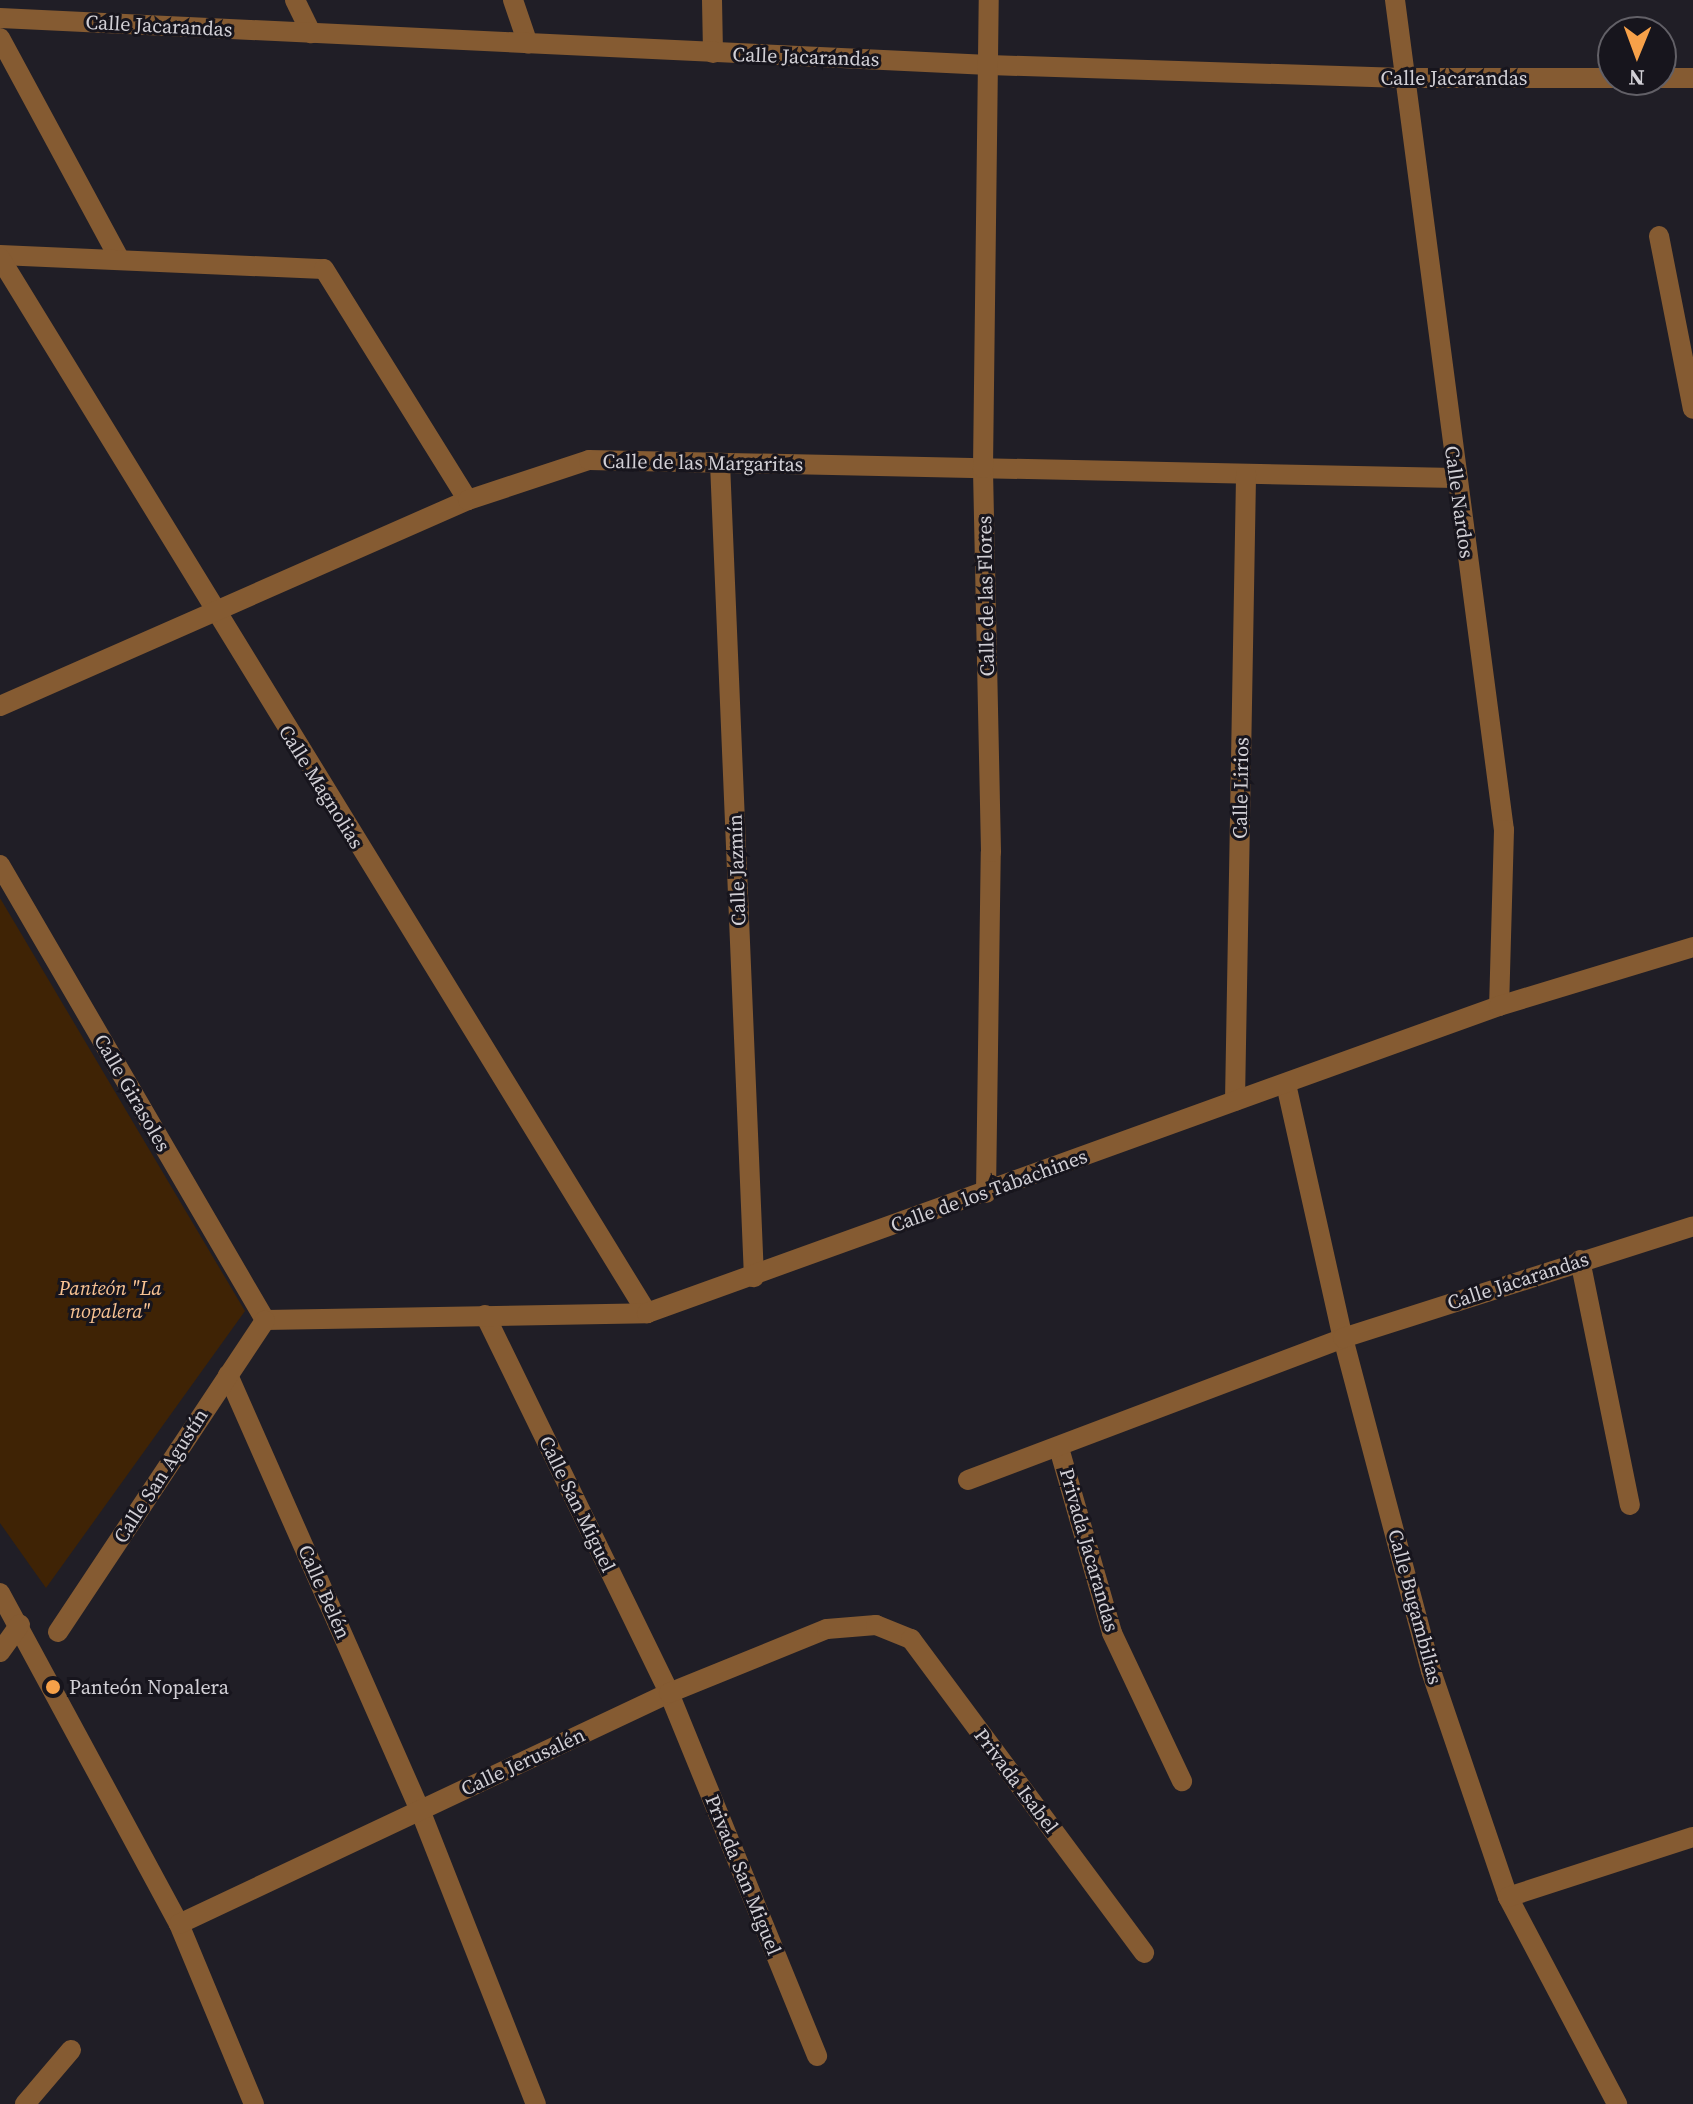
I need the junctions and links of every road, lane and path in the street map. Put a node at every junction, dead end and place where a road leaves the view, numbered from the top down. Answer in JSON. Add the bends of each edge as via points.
{"nodes":[{"id":1,"x":295,"y":0,"type":"edge"},
{"id":2,"x":513,"y":0,"type":"edge"},
{"id":3,"x":712,"y":0,"type":"edge"},
{"id":4,"x":989,"y":0,"type":"edge"},
{"id":5,"x":1395,"y":0,"type":"edge"},
{"id":6,"x":0,"y":18,"type":"edge"},
{"id":7,"x":311,"y":33,"type":"junction"},
{"id":8,"x":0,"y":38,"type":"edge"},
{"id":9,"x":528,"y":44,"type":"junction"},
{"id":10,"x":713,"y":53,"type":"junction"},
{"id":11,"x":989,"y":65,"type":"junction"},
{"id":12,"x":1403,"y":78,"type":"junction"},
{"id":13,"x":1597,"y":78,"type":"edge"},
{"id":14,"x":1659,"y":236,"type":"dead end"},
{"id":15,"x":0,"y":257,"type":"edge"},
{"id":16,"x":120,"y":260,"type":"junction"},
{"id":17,"x":1693,"y":409,"type":"edge"},
{"id":18,"x":720,"y":463,"type":"junction"},
{"id":19,"x":983,"y":468,"type":"junction"},
{"id":20,"x":1246,"y":474,"type":"junction"},
{"id":21,"x":1455,"y":478,"type":"junction"},
{"id":22,"x":468,"y":500,"type":"junction"},
{"id":23,"x":215,"y":616,"type":"junction"},
{"id":24,"x":0,"y":706,"type":"edge"},
{"id":25,"x":0,"y":865,"type":"edge"},
{"id":26,"x":1693,"y":947,"type":"edge"},
{"id":27,"x":1499,"y":1006,"type":"junction"},
{"id":28,"x":1286,"y":1084,"type":"junction"},
{"id":29,"x":1235,"y":1101,"type":"junction"},
{"id":30,"x":986,"y":1193,"type":"junction"},
{"id":31,"x":1693,"y":1226,"type":"edge"},
{"id":32,"x":1580,"y":1260,"type":"junction"},
{"id":33,"x":754,"y":1277,"type":"junction"},
{"id":34,"x":647,"y":1313,"type":"junction"},
{"id":35,"x":485,"y":1315,"type":"junction"},
{"id":36,"x":265,"y":1320,"type":"junction"},
{"id":37,"x":1343,"y":1338,"type":"junction"},
{"id":38,"x":228,"y":1375,"type":"junction"},
{"id":39,"x":1059,"y":1448,"type":"junction"},
{"id":40,"x":968,"y":1480,"type":"dead end"},
{"id":41,"x":1630,"y":1505,"type":"dead end"},
{"id":42,"x":0,"y":1593,"type":"edge"},
{"id":43,"x":20,"y":1624,"type":"junction"},
{"id":44,"x":876,"y":1625,"type":"joint"},
{"id":45,"x":58,"y":1632,"type":"dead end"},
{"id":46,"x":0,"y":1652,"type":"edge"},
{"id":47,"x":669,"y":1693,"type":"junction"},
{"id":48,"x":1182,"y":1781,"type":"dead end"},
{"id":49,"x":420,"y":1810,"type":"junction"},
{"id":50,"x":1693,"y":1837,"type":"edge"},
{"id":51,"x":1508,"y":1897,"type":"junction"},
{"id":52,"x":179,"y":1924,"type":"junction"},
{"id":53,"x":1144,"y":1953,"type":"dead end"},
{"id":54,"x":71,"y":2050,"type":"dead end"},
{"id":55,"x":817,"y":2056,"type":"dead end"},
{"id":56,"x":25,"y":2104,"type":"edge"},
{"id":57,"x":254,"y":2104,"type":"edge"},
{"id":58,"x":536,"y":2104,"type":"edge"},
{"id":59,"x":1617,"y":2104,"type":"edge"}],
"edges":[{"from":1,"to":7,"type":"street"},
{"from":2,"to":9,"type":"street"},
{"from":3,"to":10,"type":"street"},
{"from":4,"to":11,"type":"street","name":"Calle de las Flores"},
{"from":5,"to":12,"type":"street","name":"Calle Nardos"},
{"from":6,"to":7,"type":"street","name":"Calle Jacarandas"},
{"from":7,"to":9,"type":"street","name":"Calle Jacarandas"},
{"from":8,"to":16,"type":"street"},
{"from":9,"to":10,"type":"street","name":"Calle Jacarandas"},
{"from":10,"to":11,"type":"street","name":"Calle Jacarandas"},
{"from":11,"to":12,"type":"street","name":"Calle Jacarandas"},
{"from":11,"to":19,"type":"street","name":"Calle de las Flores"},
{"from":12,"to":13,"type":"street","name":"Calle Jacarandas"},
{"from":12,"to":21,"type":"street","name":"Calle Nardos"},
{"from":14,"to":17,"type":"street"},
{"from":15,"to":16,"type":"street"},
{"from":15,"to":23,"type":"street","name":"Calle Magnolias"},
{"from":16,"to":22,"type":"street","via":[[324,269]]},
{"from":18,"to":19,"type":"street","name":"Calle de las Margaritas"},
{"from":18,"to":22,"type":"street","name":"Calle de las Margaritas","via":[[589,460]]},
{"from":18,"to":33,"type":"street","name":"Calle Jazmín"},
{"from":19,"to":20,"type":"street","name":"Calle de las Margaritas"},
{"from":19,"to":30,"type":"street","name":"Calle de las Flores","via":[[991,852]]},
{"from":20,"to":21,"type":"street","name":"Calle de las Margaritas"},
{"from":20,"to":29,"type":"street","name":"Calle Lirios"},
{"from":21,"to":27,"type":"street","name":"Calle Nardos","via":[[1504,830]]},
{"from":22,"to":23,"type":"street","name":"Calle de las Margaritas"},
{"from":23,"to":24,"type":"street","name":"Calle de las Margaritas"},
{"from":23,"to":34,"type":"street","name":"Calle Magnolias"},
{"from":25,"to":36,"type":"street","name":"Calle Girasoles"},
{"from":26,"to":27,"type":"street","name":"Calle de los Tabachines"},
{"from":27,"to":28,"type":"street","name":"Calle de los Tabachines"},
{"from":28,"to":29,"type":"street","name":"Calle de los Tabachines"},
{"from":28,"to":37,"type":"street","name":"Calle Bugambilias"},
{"from":29,"to":30,"type":"street","name":"Calle de los Tabachines"},
{"from":30,"to":33,"type":"street","name":"Calle de los Tabachines"},
{"from":31,"to":32,"type":"street","name":"Calle Jacarandas"},
{"from":32,"to":37,"type":"street","name":"Calle Jacarandas"},
{"from":32,"to":41,"type":"street"},
{"from":33,"to":34,"type":"street","name":"Calle de los Tabachines"},
{"from":34,"to":35,"type":"street","name":"Calle de los Tabachines"},
{"from":35,"to":36,"type":"street","name":"Calle de los Tabachines"},
{"from":35,"to":47,"type":"street","name":"Calle San Miguel"},
{"from":36,"to":38,"type":"street","name":"Calle San Agustín"},
{"from":37,"to":39,"type":"street","name":"Privada Jacarandas"},
{"from":37,"to":51,"type":"street","name":"Calle Bugambilias","via":[[1431,1671]]},
{"from":38,"to":45,"type":"street","name":"Calle San Agustín"},
{"from":38,"to":49,"type":"street","name":"Calle Belén"},
{"from":39,"to":40,"type":"street","name":"Privada Jacarandas"},
{"from":39,"to":48,"type":"street","name":"Privada Jacarandas","via":[[1112,1633]]},
{"from":42,"to":43,"type":"street"},
{"from":43,"to":46,"type":"street"},
{"from":43,"to":52,"type":"street"},
{"from":44,"to":47,"type":"street","name":"Calle Jerusalén","via":[[827,1629]]},
{"from":44,"to":53,"type":"street","name":"Privada Isabel","via":[[911,1639]]},
{"from":47,"to":49,"type":"street","name":"Calle Jerusalén"},
{"from":47,"to":55,"type":"street","name":"Privada San Miguel"},
{"from":49,"to":52,"type":"street","name":"Calle Jerusalén"},
{"from":49,"to":58,"type":"street","name":"Calle Belén"},
{"from":50,"to":51,"type":"street"},
{"from":51,"to":59,"type":"street","name":"Calle Bugambilias"},
{"from":52,"to":57,"type":"street"},
{"from":54,"to":56,"type":"street"}]}
